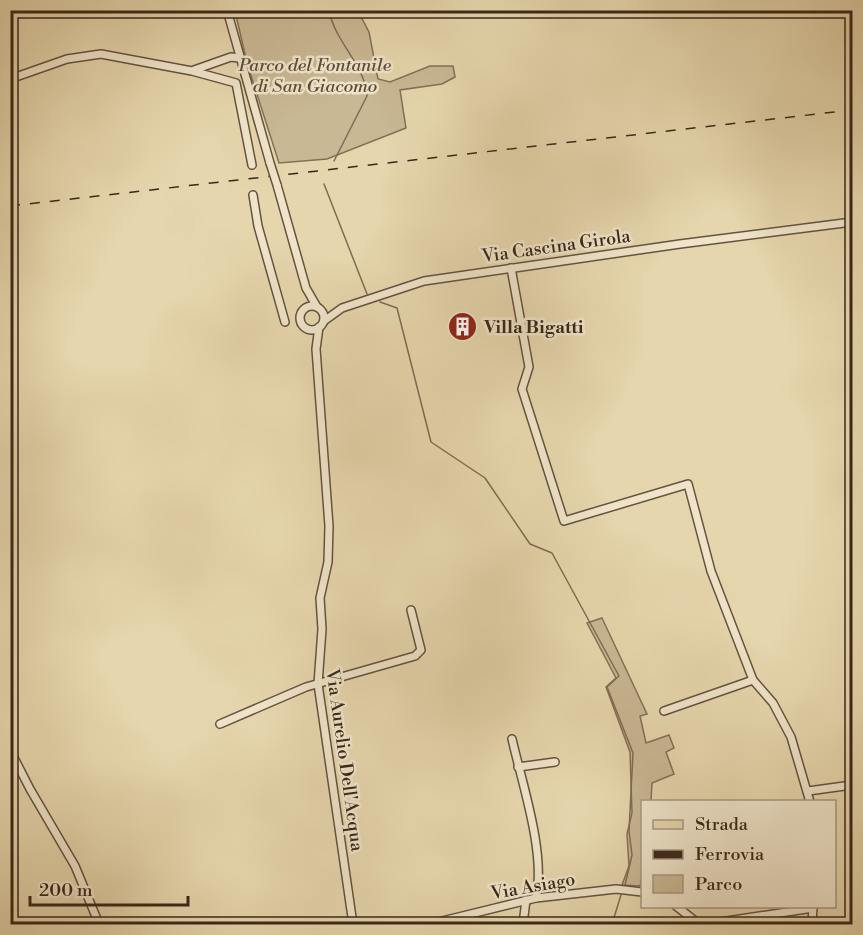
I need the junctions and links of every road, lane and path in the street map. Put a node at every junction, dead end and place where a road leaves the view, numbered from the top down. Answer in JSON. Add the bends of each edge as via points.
{"nodes":[{"id":1,"x":227,"y":10,"type":"edge"},
{"id":2,"x":239,"y":58,"type":"junction"},
{"id":3,"x":192,"y":71,"type":"junction"},
{"id":4,"x":10,"y":79,"type":"edge"},
{"id":5,"x":252,"y":165,"type":"dead end"},
{"id":6,"x":253,"y":195,"type":"dead end"},
{"id":7,"x":852,"y":222,"type":"edge"},
{"id":8,"x":511,"y":268,"type":"junction"},
{"id":9,"x":306,"y":288,"type":"junction"},
{"id":10,"x":318,"y":307,"type":"junction"},
{"id":11,"x":342,"y":308,"type":"junction"},
{"id":12,"x":301,"y":312,"type":"junction"},
{"id":13,"x":285,"y":322,"type":"junction"},
{"id":14,"x":321,"y":324,"type":"junction"},
{"id":15,"x":306,"y":328,"type":"junction"},
{"id":16,"x":316,"y":349,"type":"junction"},
{"id":17,"x":411,"y":610,"type":"dead end"},
{"id":18,"x":753,"y":680,"type":"junction"},
{"id":19,"x":318,"y":684,"type":"junction"},
{"id":20,"x":663,"y":711,"type":"dead end"},
{"id":21,"x":220,"y":724,"type":"dead end"},
{"id":22,"x":512,"y":739,"type":"dead end"},
{"id":23,"x":10,"y":750,"type":"edge"},
{"id":24,"x":555,"y":762,"type":"dead end"},
{"id":25,"x":518,"y":767,"type":"junction"},
{"id":26,"x":852,"y":785,"type":"edge"},
{"id":27,"x":809,"y":797,"type":"edge"},
{"id":28,"x":641,"y":892,"type":"edge"},
{"id":29,"x":536,"y":898,"type":"junction"},
{"id":30,"x":526,"y":900,"type":"junction"},
{"id":31,"x":679,"y":908,"type":"edge"},
{"id":32,"x":807,"y":908,"type":"edge"},
{"id":33,"x":813,"y":908,"type":"edge"},
{"id":34,"x":852,"y":921,"type":"edge"},
{"id":35,"x":99,"y":924,"type":"edge"},
{"id":36,"x":353,"y":924,"type":"edge"},
{"id":37,"x":432,"y":924,"type":"edge"},
{"id":38,"x":523,"y":924,"type":"edge"},
{"id":39,"x":699,"y":924,"type":"edge"},
{"id":40,"x":707,"y":924,"type":"edge"},
{"id":41,"x":812,"y":924,"type":"edge"},
{"id":42,"x":849,"y":924,"type":"edge"}],
"edges":[{"from":1,"to":2,"type":"street"},
{"from":2,"to":3,"type":"street","via":[[231,57]]},
{"from":2,"to":9,"type":"street","bridge":true},
{"from":3,"to":4,"type":"street","via":[[101,54],[67,58]]},
{"from":3,"to":5,"type":"street","via":[[236,83]]},
{"from":6,"to":13,"type":"street"},
{"from":7,"to":8,"type":"street","name":"Via Cascina Girola"},
{"from":8,"to":11,"type":"street","name":"Via Cascina Girola","via":[[423,281]]},
{"from":8,"to":18,"type":"street","via":[[529,367],[522,389],[564,522],[688,484],[711,571]]},
{"from":9,"to":10,"type":"street"},
{"from":9,"to":12,"type":"street"},
{"from":10,"to":11,"type":"street","name":"Via Cascina Girola"},
{"from":10,"to":12,"type":"street","name":"Via Cascina Girola","via":[[310,306]]},
{"from":10,"to":14,"type":"street"},
{"from":11,"to":14,"type":"street","name":"Via Cascina Girola"},
{"from":12,"to":13,"type":"street","name":"Via Cascina Girola"},
{"from":12,"to":15,"type":"street","name":"Via Aurelio Dell'Acqua"},
{"from":13,"to":15,"type":"street"},
{"from":14,"to":15,"type":"street"},
{"from":14,"to":16,"type":"street","name":"Via Aurelio Dell'Acqua"},
{"from":15,"to":16,"type":"street","name":"Via Aurelio Dell'Acqua"},
{"from":16,"to":19,"type":"street","name":"Via Aurelio Dell'Acqua","via":[[329,526],[328,562],[320,598]]},
{"from":17,"to":19,"type":"street","via":[[421,647],[419,654]]},
{"from":18,"to":20,"type":"street"},
{"from":18,"to":27,"type":"street","via":[[773,704],[791,737]]},
{"from":19,"to":21,"type":"street"},
{"from":19,"to":36,"type":"street","name":"Via Aurelio Dell'Acqua"},
{"from":22,"to":25,"type":"street"},
{"from":23,"to":35,"type":"street","via":[[75,866]]},
{"from":24,"to":25,"type":"street"},
{"from":25,"to":29,"type":"street","via":[[536,849]]},
{"from":26,"to":27,"type":"street"},
{"from":28,"to":29,"type":"street","name":"Via Asiago","via":[[623,889]]},
{"from":29,"to":30,"type":"street","name":"Via Asiago"},
{"from":30,"to":37,"type":"street","name":"Via Asiago"},
{"from":30,"to":38,"type":"street"},
{"from":31,"to":39,"type":"street"},
{"from":32,"to":40,"type":"street"},
{"from":33,"to":41,"type":"street"},
{"from":34,"to":42,"type":"main road"}]}
